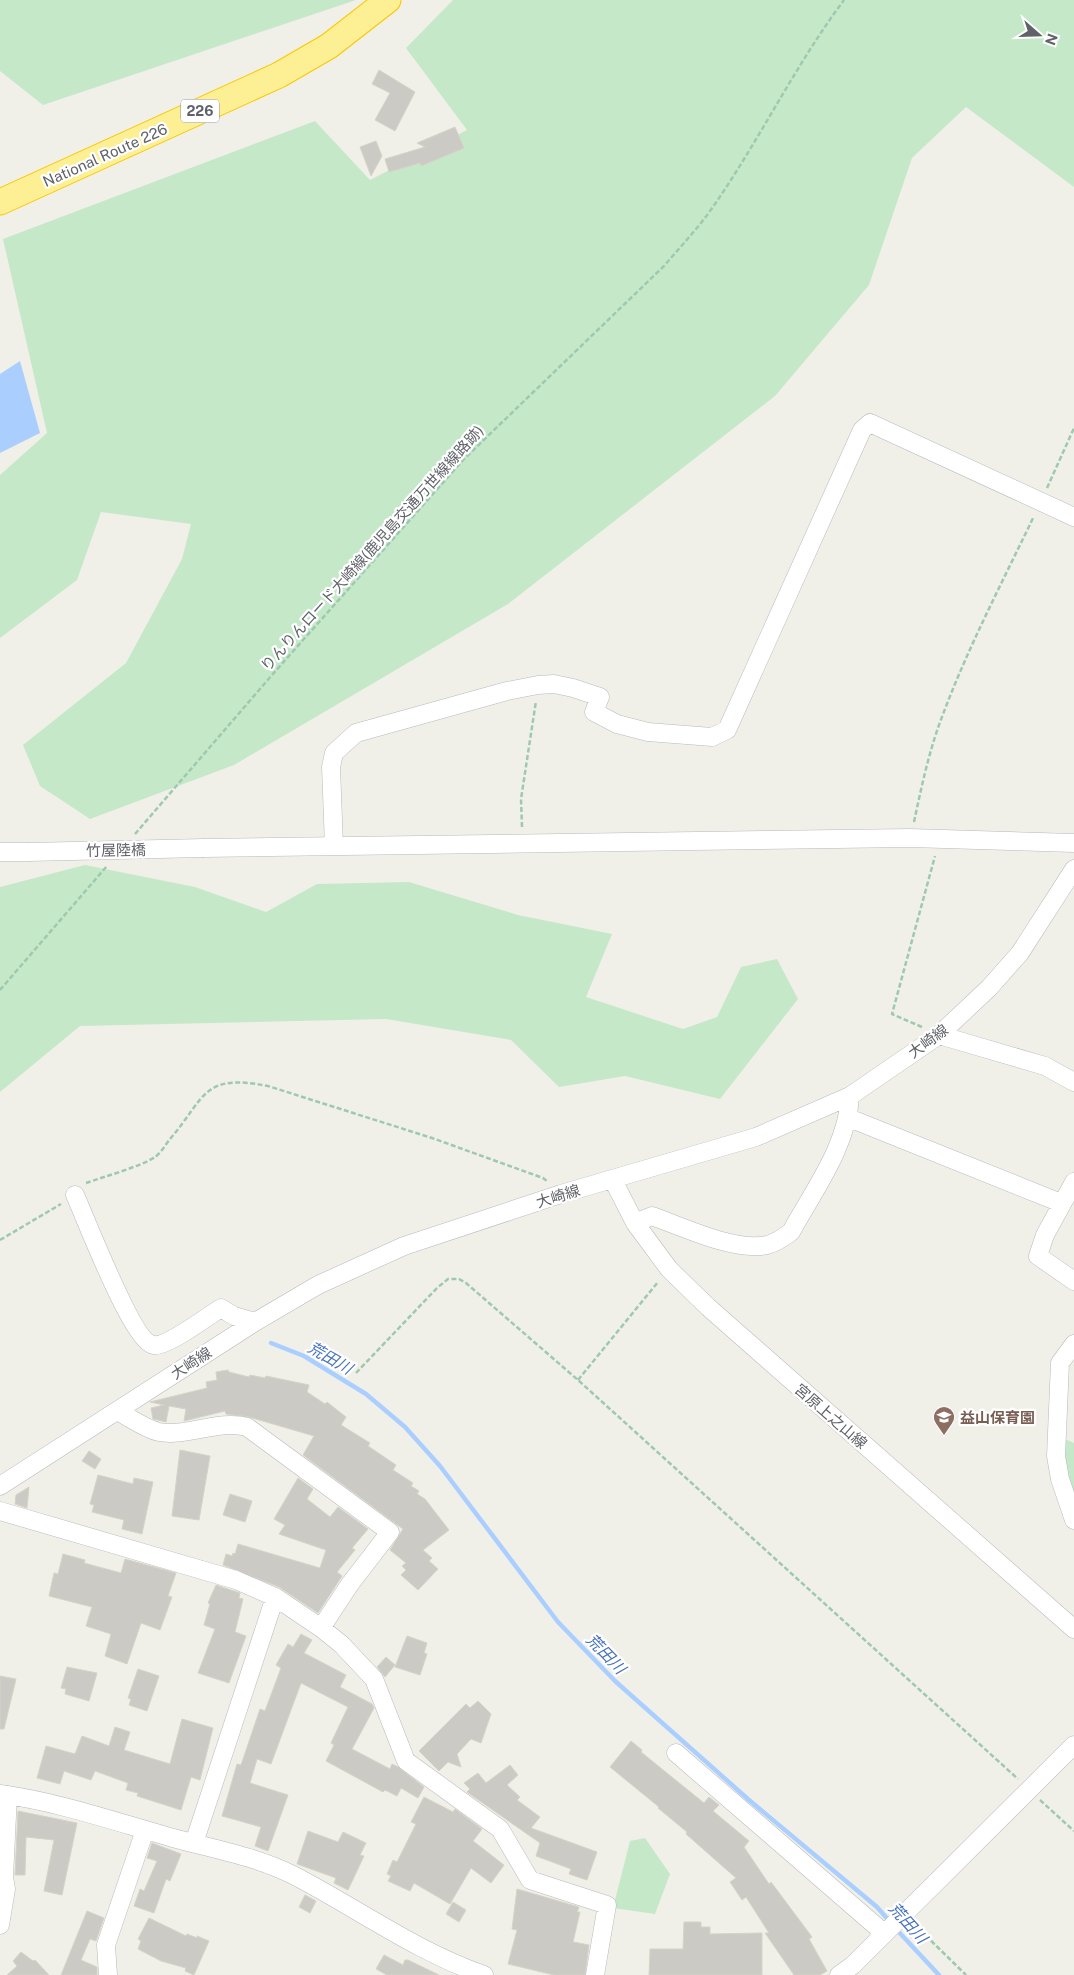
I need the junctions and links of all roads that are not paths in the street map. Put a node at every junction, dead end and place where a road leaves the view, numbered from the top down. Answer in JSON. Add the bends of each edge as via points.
{"nodes":[{"id":1,"x":388,"y":0,"type":"edge"},
{"id":2,"x":0,"y":202,"type":"edge"},
{"id":3,"x":1074,"y":517,"type":"edge"},
{"id":4,"x":1074,"y":843,"type":"edge"},
{"id":5,"x":334,"y":846,"type":"junction"},
{"id":6,"x":0,"y":852,"type":"edge"},
{"id":7,"x":1074,"y":869,"type":"edge"},
{"id":8,"x":939,"y":1034,"type":"junction"},
{"id":9,"x":1074,"y":1082,"type":"edge"},
{"id":10,"x":850,"y":1096,"type":"junction"},
{"id":11,"x":849,"y":1118,"type":"junction"},
{"id":12,"x":614,"y":1180,"type":"junction"},
{"id":13,"x":1074,"y":1182,"type":"edge"},
{"id":14,"x":75,"y":1195,"type":"road end"},
{"id":15,"x":1061,"y":1203,"type":"junction"},
{"id":16,"x":635,"y":1223,"type":"junction"},
{"id":17,"x":1074,"y":1281,"type":"edge"},
{"id":18,"x":255,"y":1322,"type":"junction"},
{"id":19,"x":1074,"y":1344,"type":"edge"},
{"id":20,"x":117,"y":1410,"type":"junction"},
{"id":21,"x":0,"y":1486,"type":"edge"},
{"id":22,"x":0,"y":1511,"type":"edge"},
{"id":23,"x":1074,"y":1520,"type":"edge"},
{"id":24,"x":275,"y":1597,"type":"junction"},
{"id":25,"x":321,"y":1628,"type":"junction"},
{"id":26,"x":1074,"y":1630,"type":"edge"},
{"id":27,"x":1074,"y":1745,"type":"edge"},
{"id":28,"x":676,"y":1753,"type":"dead end"},
{"id":29,"x":4,"y":1795,"type":"edge"},
{"id":30,"x":145,"y":1830,"type":"junction"},
{"id":31,"x":194,"y":1843,"type":"junction"},
{"id":32,"x":0,"y":1925,"type":"edge"},
{"id":33,"x":887,"y":1931,"type":"junction"},
{"id":34,"x":108,"y":1975,"type":"edge"},
{"id":35,"x":484,"y":1975,"type":"edge"},
{"id":36,"x":595,"y":1975,"type":"edge"},
{"id":37,"x":839,"y":1975,"type":"edge"}],
"edges":[{"from":1,"to":2,"type":"highway","name":"National Route 226","number":"226","via":[[328,46],[279,75]]},
{"from":3,"to":5,"type":"street","via":[[870,423],[862,430],[726,730],[712,737],[632,728],[594,712],[600,697],[564,686],[538,685],[356,733],[334,752],[331,767]]},
{"from":4,"to":5,"type":"street","name":"竹屋陸橋","via":[[910,838]]},
{"from":5,"to":6,"type":"street","name":"竹屋陸橋","bridge":true},
{"from":7,"to":8,"type":"street","name":"大崎線","via":[[1020,952],[989,988]]},
{"from":8,"to":9,"type":"street","via":[[1044,1066]]},
{"from":8,"to":10,"type":"street","name":"大崎線"},
{"from":10,"to":11,"type":"street"},
{"from":10,"to":12,"type":"street","name":"大崎線","via":[[756,1137]]},
{"from":11,"to":15,"type":"street"},
{"from":11,"to":16,"type":"street","via":[[838,1147],[791,1232],[781,1239],[767,1245],[744,1245],[652,1216]]},
{"from":12,"to":16,"type":"street","name":"宮原上之山線"},
{"from":12,"to":18,"type":"street","name":"大崎線","via":[[561,1194],[404,1246],[318,1285]]},
{"from":13,"to":15,"type":"street"},
{"from":14,"to":18,"type":"street","via":[[131,1321],[147,1343],[153,1346],[165,1343],[221,1308]]},
{"from":15,"to":17,"type":"street","via":[[1038,1256]]},
{"from":16,"to":26,"type":"street","name":"宮原上之山線","via":[[669,1269],[708,1307]]},
{"from":18,"to":20,"type":"street","name":"大崎線"},
{"from":19,"to":23,"type":"street","via":[[1060,1363],[1056,1456],[1060,1480]]},
{"from":20,"to":21,"type":"street","name":"大崎線"},
{"from":20,"to":25,"type":"street","via":[[158,1432],[236,1424],[247,1427],[390,1532]]},
{"from":22,"to":24,"type":"street","via":[[236,1580]]},
{"from":24,"to":25,"type":"street"},
{"from":24,"to":31,"type":"street"},
{"from":25,"to":36,"type":"street","via":[[341,1644],[374,1680],[406,1761],[500,1829],[530,1880],[607,1906]]},
{"from":27,"to":33,"type":"street"},
{"from":28,"to":33,"type":"street"},
{"from":29,"to":30,"type":"street","via":[[49,1803]]},
{"from":29,"to":32,"type":"street","via":[[6,1889]]},
{"from":30,"to":31,"type":"street"},
{"from":30,"to":34,"type":"street","via":[[106,1945]]},
{"from":31,"to":35,"type":"street","via":[[276,1867],[424,1950]]},
{"from":33,"to":37,"type":"street"}]}
